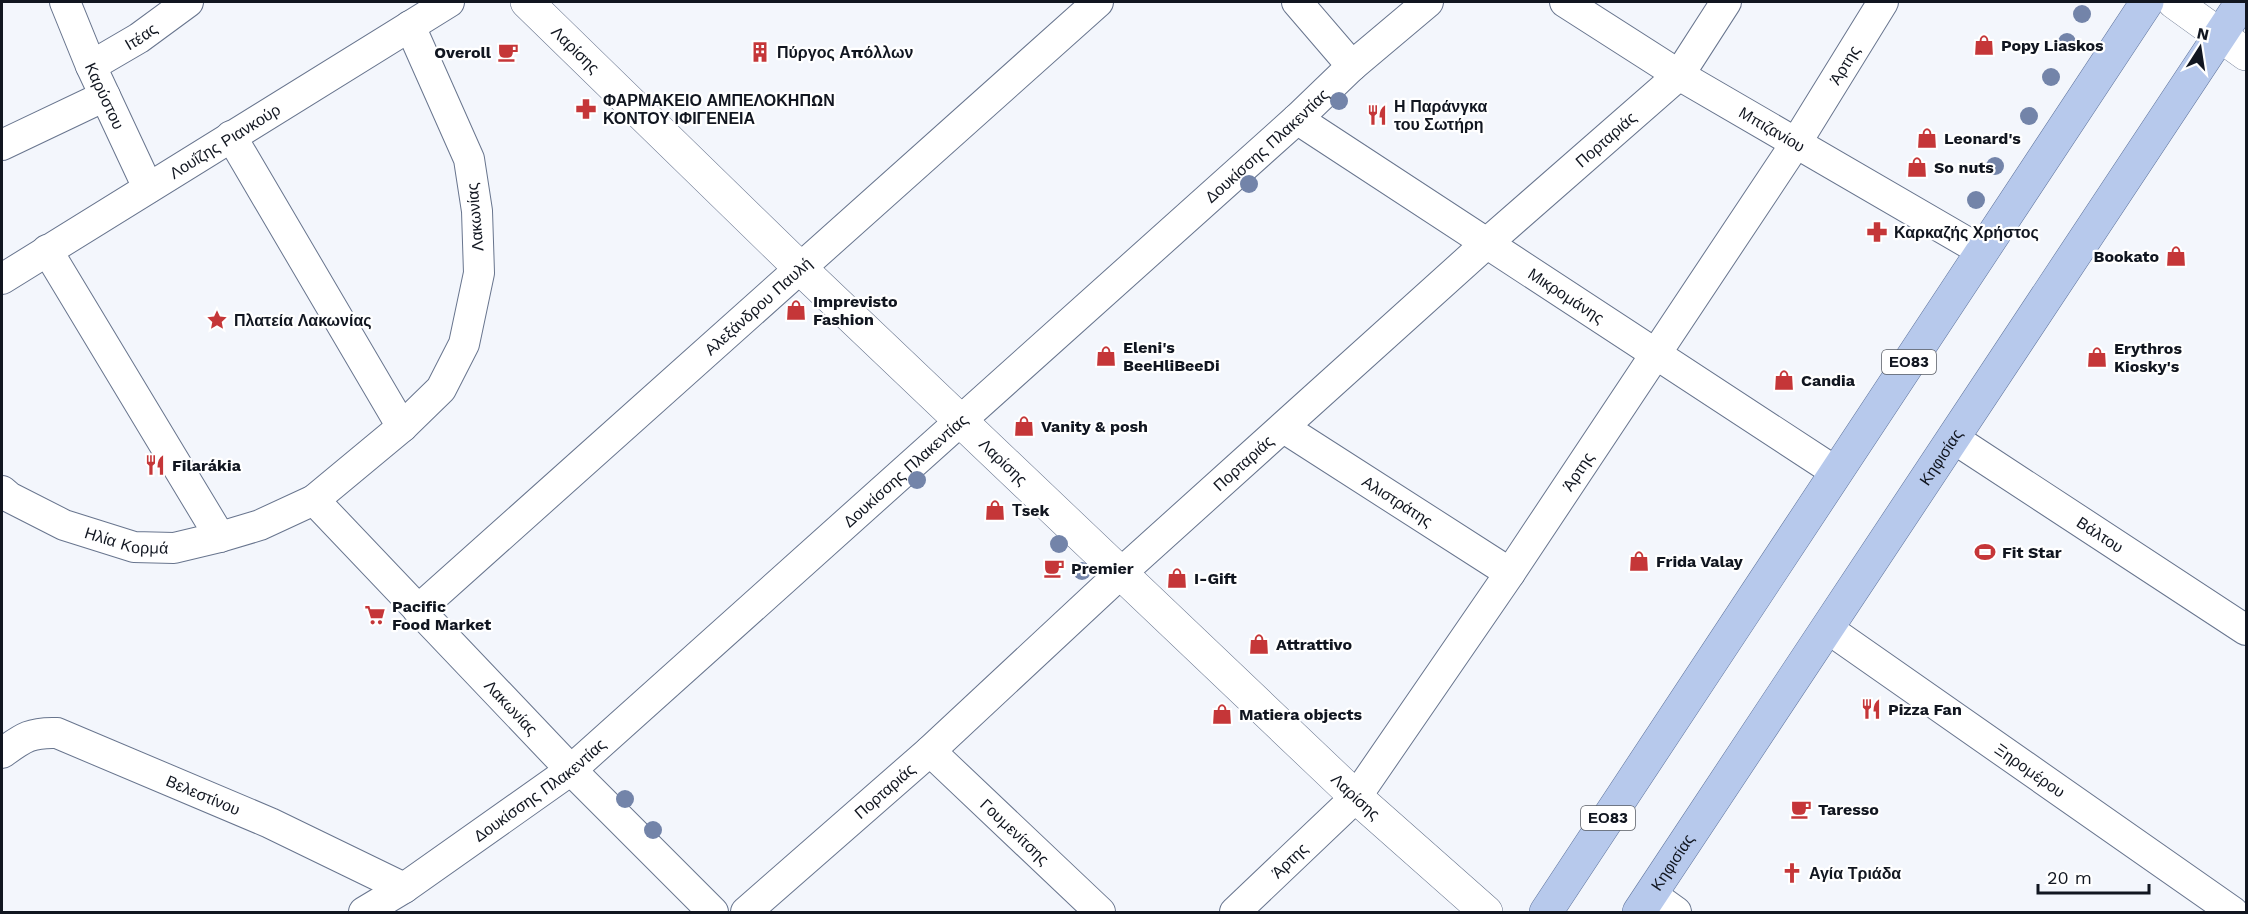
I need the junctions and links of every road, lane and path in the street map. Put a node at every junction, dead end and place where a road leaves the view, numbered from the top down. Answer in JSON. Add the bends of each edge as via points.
{"nodes":[{"id":1,"x":65,"y":2,"type":"edge"},
{"id":2,"x":188,"y":2,"type":"edge"},
{"id":3,"x":449,"y":2,"type":"edge"},
{"id":4,"x":527,"y":2,"type":"edge"},
{"id":5,"x":1098,"y":2,"type":"edge"},
{"id":6,"x":1297,"y":2,"type":"edge"},
{"id":7,"x":1428,"y":2,"type":"edge"},
{"id":8,"x":1565,"y":2,"type":"edge"},
{"id":9,"x":1726,"y":2,"type":"edge"},
{"id":10,"x":1883,"y":2,"type":"edge"},
{"id":11,"x":2147,"y":2,"type":"edge"},
{"id":12,"x":2174,"y":2,"type":"edge"},
{"id":13,"x":2242,"y":2,"type":"edge"},
{"id":14,"x":410,"y":26,"type":"junction"},
{"id":15,"x":2220,"y":34,"type":"junction"},
{"id":16,"x":2247,"y":54,"type":"edge"},
{"id":17,"x":91,"y":66,"type":"junction"},
{"id":18,"x":1352,"y":66,"type":"junction"},
{"id":19,"x":1679,"y":75,"type":"junction"},
{"id":20,"x":105,"y":96,"type":"junction"},
{"id":21,"x":1298,"y":119,"type":"junction"},
{"id":22,"x":231,"y":136,"type":"junction"},
{"id":23,"x":1796,"y":143,"type":"junction"},
{"id":24,"x":2,"y":145,"type":"edge"},
{"id":25,"x":147,"y":188,"type":"junction"},
{"id":26,"x":1487,"y":243,"type":"junction"},
{"id":27,"x":47,"y":250,"type":"junction"},
{"id":28,"x":1982,"y":251,"type":"junction"},
{"id":29,"x":800,"y":268,"type":"junction"},
{"id":30,"x":2,"y":279,"type":"edge"},
{"id":31,"x":1656,"y":354,"type":"junction"},
{"id":32,"x":960,"y":420,"type":"junction"},
{"id":33,"x":402,"y":428,"type":"junction"},
{"id":34,"x":1284,"y":428,"type":"junction"},
{"id":35,"x":1953,"y":438,"type":"junction"},
{"id":36,"x":1836,"y":472,"type":"junction"},
{"id":37,"x":2,"y":491,"type":"edge"},
{"id":38,"x":314,"y":500,"type":"junction"},
{"id":39,"x":260,"y":525,"type":"joint"},
{"id":40,"x":220,"y":537,"type":"junction"},
{"id":41,"x":1121,"y":573,"type":"junction"},
{"id":42,"x":1510,"y":573,"type":"junction"},
{"id":43,"x":418,"y":610,"type":"junction"},
{"id":44,"x":1827,"y":628,"type":"junction"},
{"id":45,"x":2247,"y":630,"type":"edge"},
{"id":46,"x":930,"y":751,"type":"junction"},
{"id":47,"x":2,"y":753,"type":"edge"},
{"id":48,"x":571,"y":770,"type":"junction"},
{"id":49,"x":1356,"y":797,"type":"junction"},
{"id":50,"x":404,"y":888,"type":"junction"},
{"id":51,"x":1655,"y":906,"type":"edge"},
{"id":52,"x":364,"y":912,"type":"edge"},
{"id":53,"x":713,"y":912,"type":"edge"},
{"id":54,"x":746,"y":912,"type":"edge"},
{"id":55,"x":1100,"y":912,"type":"edge"},
{"id":56,"x":1235,"y":912,"type":"edge"},
{"id":57,"x":1486,"y":912,"type":"edge"},
{"id":58,"x":1545,"y":912,"type":"edge"},
{"id":59,"x":2233,"y":912,"type":"edge"}],
"edges":[{"from":1,"to":17,"type":"street","name":"Καρύστου"},
{"from":2,"to":17,"type":"street","name":"Ιτέας","via":[[139,38]]},
{"from":3,"to":14,"type":"street","name":"Λουΐζης Ριανκούρ"},
{"from":4,"to":29,"type":"street","name":"Λαρίσης"},
{"from":5,"to":29,"type":"street","name":"Αλεξάνδρου Παυλή"},
{"from":6,"to":18,"type":"street"},
{"from":7,"to":18,"type":"street","name":"Δουκίσσης Πλακεντίας"},
{"from":8,"to":19,"type":"street","name":"Μπιζανίου"},
{"from":9,"to":19,"type":"street","name":"Πορταριάς"},
{"from":10,"to":23,"type":"street","name":"Άρτης"},
{"from":11,"to":28,"type":"main road","number":"ΕΟ83"},
{"from":12,"to":15,"type":"street"},
{"from":13,"to":15,"type":"main road","name":"Κηφισίας"},
{"from":14,"to":22,"type":"street","name":"Λουΐζης Ριανκούρ"},
{"from":14,"to":33,"type":"street","name":"Λακωνίας","via":[[469,159],[477,211],[479,273],[465,344],[441,389]]},
{"from":15,"to":16,"type":"street"},
{"from":15,"to":35,"type":"main road","name":"Κηφισίας"},
{"from":17,"to":20,"type":"street","name":"Καρύστου"},
{"from":18,"to":21,"type":"street","name":"Δουκίσσης Πλακεντίας"},
{"from":19,"to":23,"type":"street","name":"Μπιζανίου"},
{"from":19,"to":26,"type":"street","name":"Πορταριάς"},
{"from":20,"to":24,"type":"street"},
{"from":20,"to":25,"type":"street","name":"Καρύστου"},
{"from":21,"to":26,"type":"street","name":"Μικρομάνης"},
{"from":21,"to":32,"type":"street","name":"Δουκίσσης Πλακεντίας"},
{"from":22,"to":25,"type":"street","name":"Λουΐζης Ριανκούρ"},
{"from":22,"to":33,"type":"street"},
{"from":23,"to":28,"type":"street","name":"Μπιζανίου"},
{"from":23,"to":31,"type":"street","name":"Άρτης"},
{"from":25,"to":27,"type":"street","name":"Λουΐζης Ριανκούρ"},
{"from":26,"to":31,"type":"street","name":"Μικρομάνης"},
{"from":26,"to":34,"type":"street","name":"Πορταριάς"},
{"from":27,"to":30,"type":"street","name":"Λουΐζης Ριανκούρ"},
{"from":27,"to":40,"type":"street"},
{"from":28,"to":36,"type":"main road","number":"ΕΟ83"},
{"from":29,"to":32,"type":"street","name":"Λαρίσης"},
{"from":29,"to":43,"type":"street","name":"Αλεξάνδρου Παυλή"},
{"from":31,"to":36,"type":"street","name":"Μικρομάνης"},
{"from":31,"to":42,"type":"street","name":"Άρτης"},
{"from":32,"to":41,"type":"street","name":"Λαρίσης"},
{"from":32,"to":48,"type":"street","name":"Δουκίσσης Πλακεντίας"},
{"from":33,"to":38,"type":"street","name":"Λακωνίας"},
{"from":34,"to":41,"type":"street","name":"Πορταριάς"},
{"from":34,"to":42,"type":"street","name":"Αλιστράτης"},
{"from":35,"to":44,"type":"main road","name":"Κηφισίας"},
{"from":35,"to":45,"type":"street","name":"Βάλτου"},
{"from":36,"to":58,"type":"main road","number":"ΕΟ83"},
{"from":37,"to":40,"type":"street","name":"Ηλία Κορμά","via":[[64,525],[134,548],[174,548]]},
{"from":38,"to":39,"type":"street","name":"Λακωνίας"},
{"from":38,"to":43,"type":"street","name":"Λακωνίας"},
{"from":39,"to":40,"type":"street","name":"Ηλία Κορμά"},
{"from":41,"to":46,"type":"street","name":"Πορταριάς"},
{"from":41,"to":49,"type":"street","name":"Λαρίσης"},
{"from":42,"to":49,"type":"street","name":"Άρτης"},
{"from":43,"to":48,"type":"street","name":"Λακωνίας"},
{"from":44,"to":51,"type":"main road","name":"Κηφισίας"},
{"from":44,"to":59,"type":"street","name":"Ξηρομέρου"},
{"from":46,"to":54,"type":"street","name":"Πορταριάς"},
{"from":46,"to":55,"type":"street","name":"Γουμενίτσης"},
{"from":47,"to":50,"type":"street","name":"Βελεστίνου","via":[[38,732],[57,733],[270,823]]},
{"from":48,"to":50,"type":"street","name":"Δουκίσσης Πλακεντίας"},
{"from":48,"to":53,"type":"street","name":"Λακωνίας"},
{"from":49,"to":56,"type":"street","name":"Άρτης"},
{"from":49,"to":57,"type":"street","name":"Λαρίσης"},
{"from":50,"to":52,"type":"street","name":"Δουκίσσης Πλακεντίας"}]}
